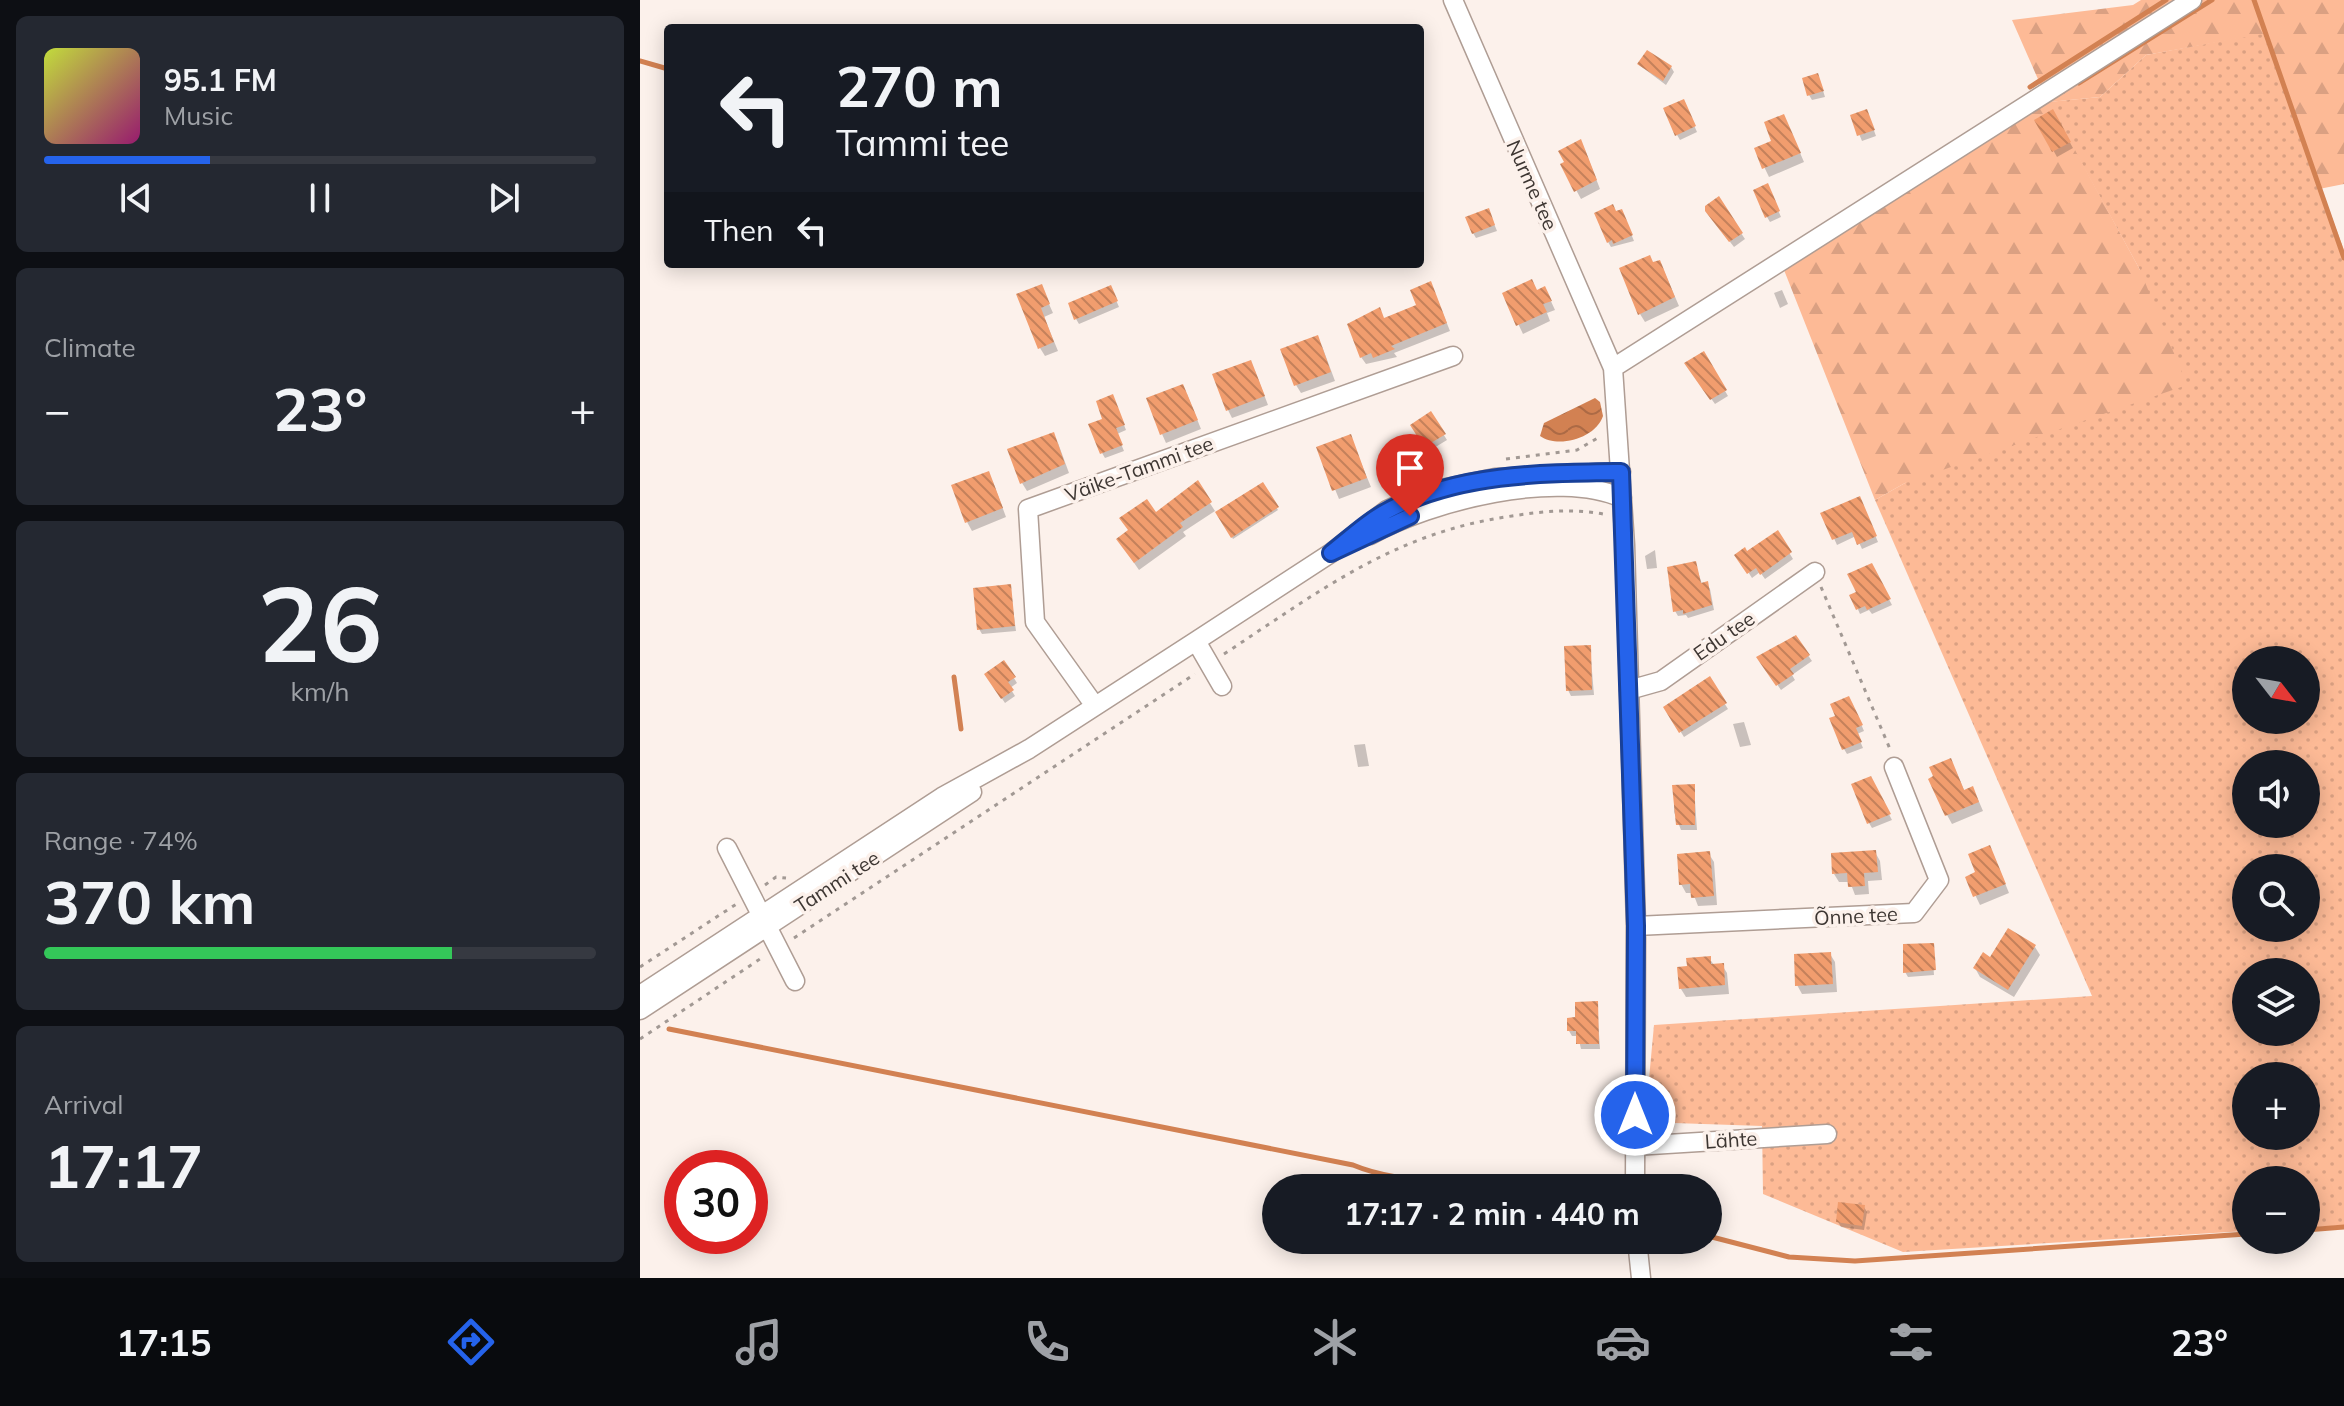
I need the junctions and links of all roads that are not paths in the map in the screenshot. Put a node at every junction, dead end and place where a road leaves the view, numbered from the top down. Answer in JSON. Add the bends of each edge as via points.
{"nodes":[{"id":1,"x":1453,"y":0,"type":"edge"},
{"id":2,"x":2192,"y":0,"type":"edge"},
{"id":3,"x":1453,"y":356,"type":"dead end"},
{"id":4,"x":1613,"y":368,"type":"junction"},
{"id":5,"x":1621,"y":472,"type":"junction"},
{"id":6,"x":1622,"y":498,"type":"junction"},
{"id":7,"x":1331,"y":553,"type":"junction"},
{"id":8,"x":1812,"y":574,"type":"road end"},
{"id":9,"x":1196,"y":641,"type":"junction"},
{"id":10,"x":1222,"y":686,"type":"dead end"},
{"id":11,"x":1629,"y":690,"type":"junction"},
{"id":12,"x":1095,"y":706,"type":"junction"},
{"id":13,"x":1894,"y":767,"type":"road end"},
{"id":14,"x":727,"y":848,"type":"dead end"},
{"id":15,"x":764,"y":921,"type":"junction"},
{"id":16,"x":1636,"y":926,"type":"junction"},
{"id":17,"x":795,"y":981,"type":"dead end"},
{"id":18,"x":640,"y":995,"type":"edge"},
{"id":19,"x":640,"y":1010,"type":"edge"},
{"id":20,"x":1827,"y":1134,"type":"dead end"},
{"id":21,"x":1635,"y":1146,"type":"junction"},
{"id":22,"x":1635,"y":1174,"type":"edge"},
{"id":23,"x":1638,"y":1254,"type":"edge"},
{"id":24,"x":1641,"y":1278,"type":"edge"}],
"edges":[{"from":1,"to":4,"type":"street","name":"Nurme tee"},
{"from":2,"to":4,"type":"street"},
{"from":3,"to":12,"type":"street","name":"Väike-Tammi tee","via":[[1028,509],[1035,622]]},
{"from":4,"to":5,"type":"street","name":"Nurme tee"},
{"from":5,"to":6,"type":"street","name":"Nurme tee"},
{"from":5,"to":7,"type":"street","name":"Tammi tee","via":[[1495,478],[1427,492],[1387,510]]},
{"from":6,"to":7,"type":"street","name":"Tammi tee","via":[[1600,488],[1578,487],[1461,500],[1393,523]]},
{"from":6,"to":11,"type":"street","name":"Nurme tee"},
{"from":7,"to":9,"type":"street","name":"Tammi tee"},
{"from":8,"to":11,"type":"street","name":"Edu tee","via":[[1661,681]]},
{"from":9,"to":10,"type":"street"},
{"from":9,"to":12,"type":"street","name":"Tammi tee"},
{"from":11,"to":16,"type":"street","name":"Nurme tee"},
{"from":12,"to":15,"type":"street","name":"Tammi tee","via":[[942,797]]},
{"from":13,"to":16,"type":"street","name":"Õnne tee","via":[[1939,880],[1914,913]]},
{"from":14,"to":15,"type":"street"},
{"from":15,"to":17,"type":"street"},
{"from":15,"to":18,"type":"street","name":"Tammi tee"},
{"from":15,"to":19,"type":"street","name":"Tammi tee"},
{"from":16,"to":21,"type":"street","name":"Nurme tee"},
{"from":20,"to":21,"type":"street","name":"Lähte"},
{"from":21,"to":22,"type":"street","name":"Nurme tee"},
{"from":23,"to":24,"type":"street"}]}
